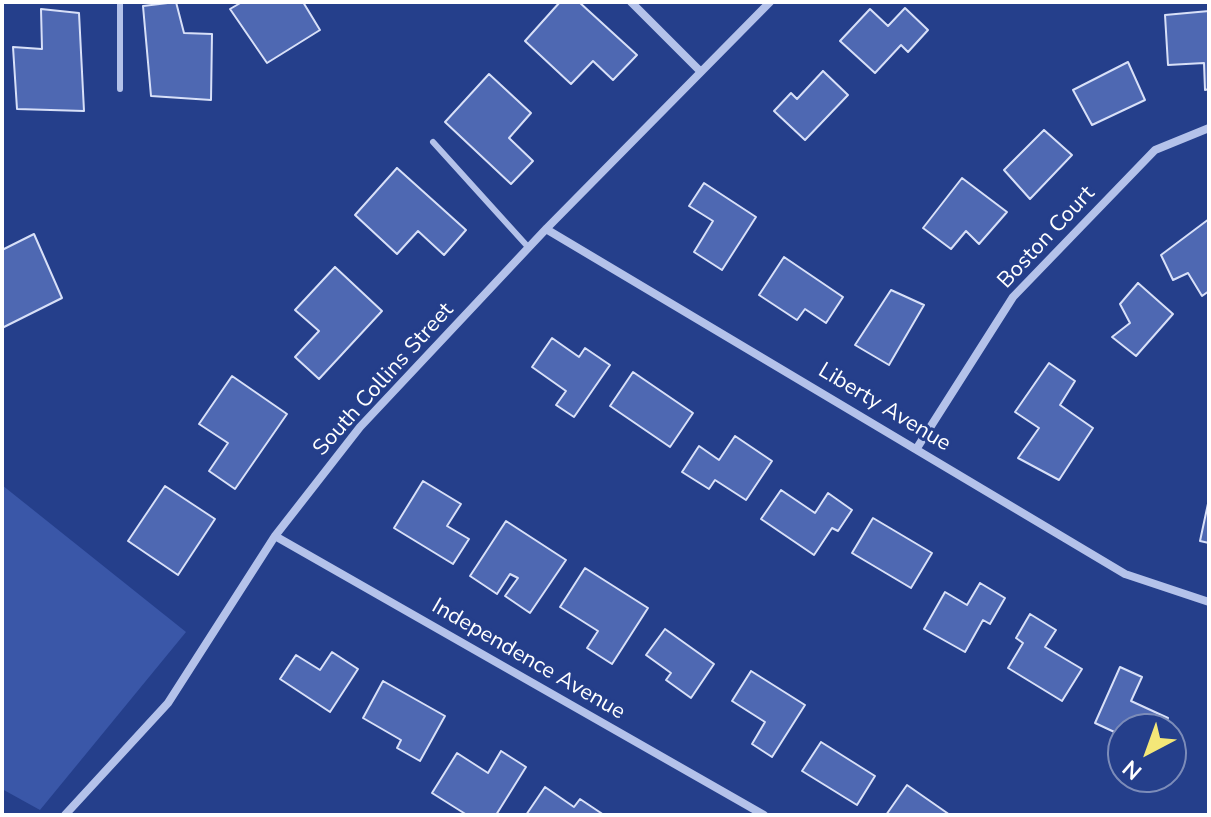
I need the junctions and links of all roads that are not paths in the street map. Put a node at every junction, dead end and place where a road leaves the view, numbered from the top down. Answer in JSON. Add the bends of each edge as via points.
{"nodes":[{"id":1,"x":120,"y":2,"type":"edge"},
{"id":2,"x":631,"y":2,"type":"edge"},
{"id":3,"x":770,"y":2,"type":"edge"},
{"id":4,"x":701,"y":72,"type":"junction"},
{"id":5,"x":120,"y":89,"type":"dead end"},
{"id":6,"x":1209,"y":128,"type":"edge"},
{"id":7,"x":433,"y":142,"type":"dead end"},
{"id":8,"x":546,"y":229,"type":"junction"},
{"id":9,"x":529,"y":248,"type":"junction"},
{"id":10,"x":917,"y":448,"type":"junction"},
{"id":11,"x":275,"y":536,"type":"junction"},
{"id":12,"x":1209,"y":602,"type":"edge"},
{"id":13,"x":65,"y":815,"type":"edge"},
{"id":14,"x":764,"y":815,"type":"edge"}],
"edges":[{"from":1,"to":5,"type":"lane"},
{"from":2,"to":4,"type":"street"},
{"from":3,"to":4,"type":"street","name":"South Collins Street"},
{"from":4,"to":8,"type":"street","name":"South Collins Street"},
{"from":6,"to":10,"type":"street","name":"Boston Court","via":[[1155,150],[1013,297]]},
{"from":7,"to":9,"type":"lane"},
{"from":8,"to":9,"type":"street","name":"South Collins Street"},
{"from":8,"to":10,"type":"street","name":"Liberty Avenue"},
{"from":9,"to":11,"type":"street","name":"South Collins Street","via":[[360,427]]},
{"from":10,"to":12,"type":"street","name":"Liberty Avenue","via":[[1125,574]]},
{"from":11,"to":13,"type":"street","name":"South Collins Street","via":[[168,703]]},
{"from":11,"to":14,"type":"street","name":"Independence Avenue"}]}
